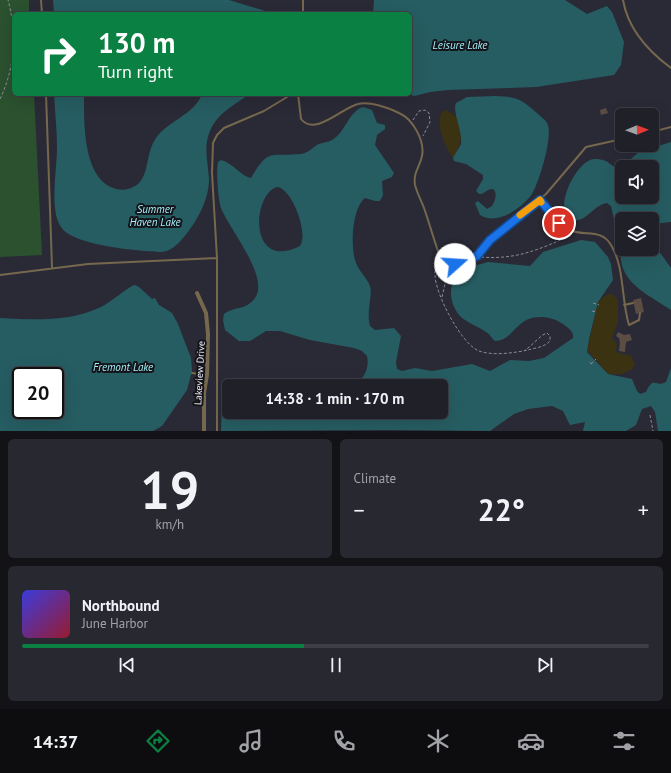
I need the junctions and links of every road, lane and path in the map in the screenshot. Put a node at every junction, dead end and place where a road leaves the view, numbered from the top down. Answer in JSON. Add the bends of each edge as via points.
{"nodes":[{"id":1,"x":8,"y":0,"type":"edge"},
{"id":2,"x":41,"y":0,"type":"edge"},
{"id":3,"x":303,"y":0,"type":"edge"},
{"id":4,"x":623,"y":0,"type":"edge"},
{"id":5,"x":42,"y":12,"type":"edge"},
{"id":6,"x":303,"y":12,"type":"edge"},
{"id":7,"x":12,"y":21,"type":"edge"},
{"id":8,"x":12,"y":57,"type":"edge"},
{"id":9,"x":671,"y":68,"type":"edge"},
{"id":10,"x":46,"y":96,"type":"edge"},
{"id":11,"x":289,"y":96,"type":"edge"},
{"id":12,"x":298,"y":96,"type":"edge"},
{"id":13,"x":0,"y":99,"type":"edge"},
{"id":14,"x":412,"y":124,"type":"junction"},
{"id":15,"x":671,"y":127,"type":"edge"},
{"id":16,"x":659,"y":130,"type":"edge"},
{"id":17,"x":615,"y":141,"type":"edge"},
{"id":18,"x":421,"y":142,"type":"junction"},
{"id":19,"x":540,"y":200,"type":"junction"},
{"id":20,"x":578,"y":232,"type":"junction"},
{"id":21,"x":440,"y":255,"type":"junction"},
{"id":22,"x":477,"y":256,"type":"junction"},
{"id":23,"x":217,"y":258,"type":"junction"},
{"id":24,"x":455,"y":264,"type":"junction"},
{"id":25,"x":52,"y":268,"type":"junction"},
{"id":26,"x":0,"y":275,"type":"edge"},
{"id":27,"x":197,"y":293,"type":"dead end"},
{"id":28,"x":442,"y":297,"type":"junction"},
{"id":29,"x":593,"y":303,"type":"dead end"},
{"id":30,"x":633,"y":303,"type":"dead end"},
{"id":31,"x":599,"y":305,"type":"dead end"},
{"id":32,"x":624,"y":305,"type":"junction"},
{"id":33,"x":592,"y":311,"type":"dead end"},
{"id":34,"x":597,"y":312,"type":"dead end"},
{"id":35,"x":640,"y":313,"type":"dead end"},
{"id":36,"x":525,"y":350,"type":"junction"},
{"id":37,"x":596,"y":359,"type":"dead end"},
{"id":38,"x":590,"y":362,"type":"dead end"},
{"id":39,"x":592,"y":364,"type":"junction"},
{"id":40,"x":593,"y":366,"type":"dead end"},
{"id":41,"x":192,"y":373,"type":"dead end"},
{"id":42,"x":207,"y":375,"type":"junction"},
{"id":43,"x":650,"y":415,"type":"dead end"},
{"id":44,"x":204,"y":431,"type":"edge"},
{"id":45,"x":217,"y":431,"type":"edge"},
{"id":46,"x":653,"y":431,"type":"edge"}],
"edges":[{"from":1,"to":7,"type":"path"},
{"from":2,"to":5,"type":"lane"},
{"from":3,"to":6,"type":"lane"},
{"from":4,"to":9,"type":"lane","via":[[633,29],[649,49]]},
{"from":8,"to":13,"type":"path"},
{"from":10,"to":25,"type":"lane"},
{"from":11,"to":23,"type":"lane","via":[[264,111],[224,128],[215,139],[212,173]]},
{"from":12,"to":14,"type":"lane","via":[[302,119],[307,124],[324,123],[355,105],[367,103],[400,113]]},
{"from":14,"to":18,"type":"lane"},
{"from":14,"to":18,"type":"path","via":[[419,111],[425,110],[429,113],[430,122]]},
{"from":15,"to":16,"type":"lane"},
{"from":17,"to":19,"type":"lane","via":[[586,147]]},
{"from":18,"to":21,"type":"lane","via":[[422,156],[414,174],[416,186]]},
{"from":19,"to":20,"type":"lane","via":[[559,223]]},
{"from":19,"to":22,"type":"lane","via":[[490,240]]},
{"from":20,"to":22,"type":"path","via":[[522,255],[504,258]]},
{"from":20,"to":32,"type":"lane","via":[[599,234],[610,243],[618,267]]},
{"from":21,"to":24,"type":"lane","via":[[447,263]]},
{"from":21,"to":28,"type":"path","via":[[434,274]]},
{"from":22,"to":24,"type":"lane"},
{"from":23,"to":25,"type":"lane"},
{"from":23,"to":45,"type":"lane"},
{"from":24,"to":28,"type":"path"},
{"from":25,"to":26,"type":"lane"},
{"from":27,"to":42,"type":"street","name":"Lakeview Drive","via":[[208,324]]},
{"from":28,"to":36,"type":"path","via":[[460,332],[477,350],[495,353]]},
{"from":29,"to":31,"type":"path"},
{"from":30,"to":32,"type":"lane"},
{"from":32,"to":35,"type":"lane","via":[[629,325],[638,322]]},
{"from":33,"to":34,"type":"path"},
{"from":36,"to":36,"type":"path","via":[[548,344],[550,336],[547,333],[542,335],[533,346]]},
{"from":37,"to":39,"type":"path"},
{"from":38,"to":39,"type":"path"},
{"from":39,"to":40,"type":"path"},
{"from":41,"to":42,"type":"lane"},
{"from":42,"to":44,"type":"street","name":"Lakeview Drive","via":[[204,389]]},
{"from":43,"to":46,"type":"path"}]}
